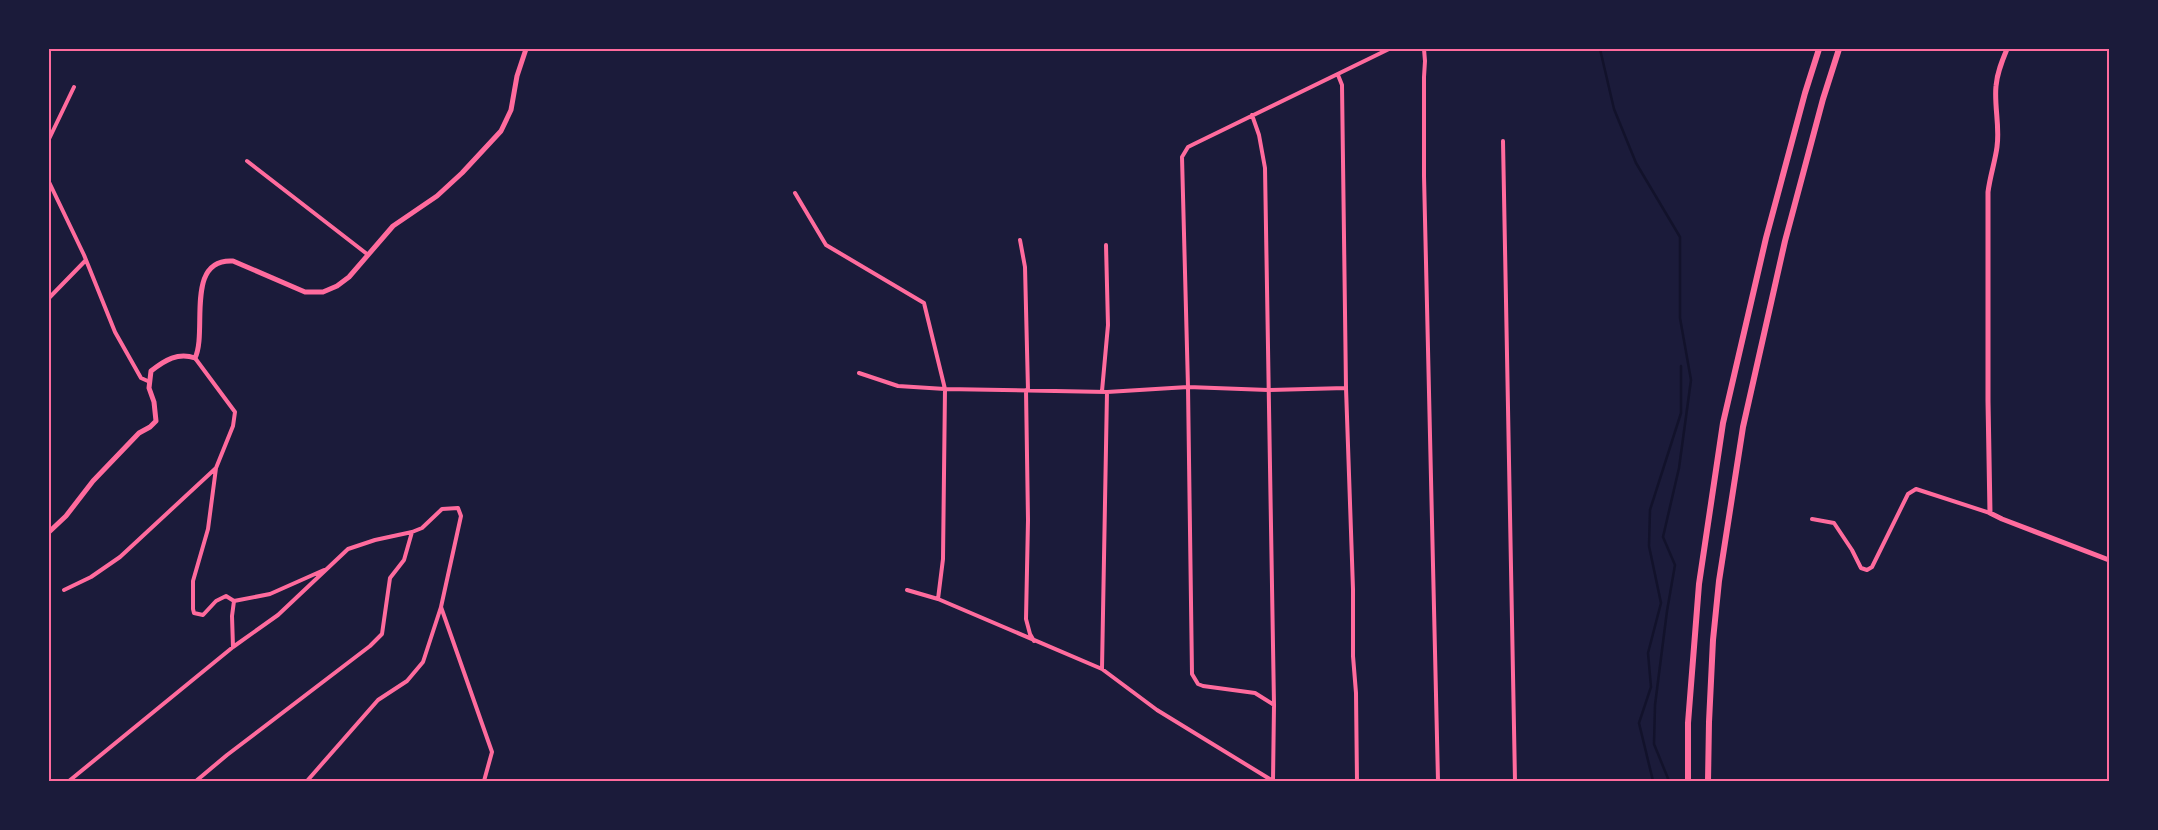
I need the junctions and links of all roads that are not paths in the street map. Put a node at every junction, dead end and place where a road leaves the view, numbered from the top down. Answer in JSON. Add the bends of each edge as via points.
{"nodes":[{"id":1,"x":526,"y":49,"type":"edge"},
{"id":2,"x":1390,"y":49,"type":"edge"},
{"id":3,"x":1424,"y":49,"type":"edge"},
{"id":4,"x":1819,"y":49,"type":"edge"},
{"id":5,"x":1839,"y":49,"type":"edge"},
{"id":6,"x":2007,"y":49,"type":"edge"},
{"id":7,"x":1338,"y":75,"type":"junction"},
{"id":8,"x":74,"y":87,"type":"dead end"},
{"id":9,"x":1252,"y":116,"type":"junction"},
{"id":10,"x":49,"y":139,"type":"edge"},
{"id":11,"x":1503,"y":141,"type":"dead end"},
{"id":12,"x":247,"y":161,"type":"dead end"},
{"id":13,"x":49,"y":183,"type":"edge"},
{"id":14,"x":795,"y":192,"type":"dead end"},
{"id":15,"x":1020,"y":240,"type":"dead end"},
{"id":16,"x":1106,"y":246,"type":"dead end"},
{"id":17,"x":367,"y":254,"type":"junction"},
{"id":18,"x":86,"y":260,"type":"junction"},
{"id":19,"x":49,"y":298,"type":"edge"},
{"id":20,"x":195,"y":358,"type":"junction"},
{"id":21,"x":859,"y":373,"type":"dead end"},
{"id":22,"x":150,"y":382,"type":"junction"},
{"id":23,"x":1188,"y":387,"type":"junction"},
{"id":24,"x":945,"y":388,"type":"junction"},
{"id":25,"x":1346,"y":388,"type":"junction"},
{"id":26,"x":1027,"y":390,"type":"junction"},
{"id":27,"x":1268,"y":390,"type":"junction"},
{"id":28,"x":1104,"y":392,"type":"junction"},
{"id":29,"x":216,"y":468,"type":"junction"},
{"id":30,"x":1990,"y":512,"type":"junction"},
{"id":31,"x":1812,"y":519,"type":"dead end"},
{"id":32,"x":49,"y":532,"type":"edge"},
{"id":33,"x":412,"y":532,"type":"junction"},
{"id":34,"x":2109,"y":560,"type":"edge"},
{"id":35,"x":327,"y":568,"type":"junction"},
{"id":36,"x":64,"y":590,"type":"dead end"},
{"id":37,"x":907,"y":590,"type":"dead end"},
{"id":38,"x":938,"y":600,"type":"junction"},
{"id":39,"x":234,"y":601,"type":"junction"},
{"id":40,"x":441,"y":607,"type":"junction"},
{"id":41,"x":1035,"y":641,"type":"junction"},
{"id":42,"x":233,"y":647,"type":"junction"},
{"id":43,"x":1102,"y":668,"type":"junction"},
{"id":44,"x":1274,"y":706,"type":"junction"},
{"id":45,"x":69,"y":781,"type":"edge"},
{"id":46,"x":196,"y":781,"type":"edge"},
{"id":47,"x":307,"y":781,"type":"edge"},
{"id":48,"x":484,"y":781,"type":"edge"},
{"id":49,"x":1273,"y":781,"type":"edge"},
{"id":50,"x":1357,"y":781,"type":"edge"},
{"id":51,"x":1438,"y":781,"type":"edge"},
{"id":52,"x":1516,"y":781,"type":"edge"},
{"id":53,"x":1688,"y":781,"type":"edge"},
{"id":54,"x":1708,"y":781,"type":"edge"}],
"edges":[{"from":1,"to":17,"type":"street","via":[[511,110],[501,131],[450,184],[393,226]]},
{"from":2,"to":7,"type":"street"},
{"from":3,"to":51,"type":"street","via":[[1424,186]]},
{"from":4,"to":53,"type":"highway","via":[[1769,228],[1723,422],[1699,584],[1688,723]]},
{"from":5,"to":54,"type":"highway","via":[[1822,100],[1785,241],[1743,427],[1713,640]]},
{"from":6,"to":30,"type":"street","via":[[1998,70],[1997,150],[1988,192]]},
{"from":7,"to":9,"type":"street"},
{"from":7,"to":25,"type":"street","via":[[1342,86]]},
{"from":8,"to":10,"type":"street"},
{"from":9,"to":23,"type":"street","via":[[1188,147],[1182,157]]},
{"from":9,"to":27,"type":"street","via":[[1265,168]]},
{"from":11,"to":52,"type":"street"},
{"from":12,"to":17,"type":"street"},
{"from":13,"to":18,"type":"street"},
{"from":14,"to":24,"type":"street","via":[[826,245],[924,303]]},
{"from":15,"to":26,"type":"street","via":[[1025,268]]},
{"from":16,"to":28,"type":"street","via":[[1108,325]]},
{"from":17,"to":20,"type":"street","via":[[337,286],[316,294],[290,287],[233,261],[222,260],[202,285],[201,340]]},
{"from":18,"to":19,"type":"street"},
{"from":18,"to":22,"type":"street","via":[[115,332],[141,378]]},
{"from":20,"to":22,"type":"street","via":[[184,354],[165,360],[152,371]]},
{"from":20,"to":29,"type":"street","via":[[235,412],[233,426]]},
{"from":21,"to":24,"type":"street","via":[[898,386]]},
{"from":22,"to":32,"type":"street","via":[[156,421],[139,433]]},
{"from":23,"to":27,"type":"street"},
{"from":23,"to":28,"type":"street"},
{"from":23,"to":44,"type":"street","via":[[1192,674],[1203,686],[1255,693]]},
{"from":24,"to":26,"type":"street"},
{"from":24,"to":38,"type":"street","via":[[943,559]]},
{"from":25,"to":27,"type":"street"},
{"from":25,"to":50,"type":"street"},
{"from":26,"to":28,"type":"street"},
{"from":26,"to":41,"type":"street","via":[[1026,619]]},
{"from":27,"to":44,"type":"street"},
{"from":28,"to":43,"type":"street"},
{"from":29,"to":36,"type":"street","via":[[120,557],[91,577]]},
{"from":29,"to":39,"type":"street","via":[[208,529],[193,581],[192,609],[203,615],[221,597]]},
{"from":30,"to":31,"type":"street","via":[[1916,489],[1908,494],[1872,567],[1867,570],[1861,568],[1834,523]]},
{"from":30,"to":34,"type":"street"},
{"from":33,"to":35,"type":"street","via":[[348,549]]},
{"from":33,"to":40,"type":"street","via":[[422,528],[442,509],[458,508],[461,516]]},
{"from":33,"to":46,"type":"street","via":[[404,560],[390,578],[382,634]]},
{"from":35,"to":39,"type":"street","via":[[270,594]]},
{"from":35,"to":42,"type":"street","via":[[278,615]]},
{"from":37,"to":38,"type":"street"},
{"from":38,"to":41,"type":"street"},
{"from":39,"to":42,"type":"street"},
{"from":40,"to":47,"type":"street","via":[[422,662],[407,681],[378,700]]},
{"from":40,"to":48,"type":"street","via":[[492,752]]},
{"from":41,"to":43,"type":"street"},
{"from":42,"to":45,"type":"street"},
{"from":43,"to":49,"type":"street","via":[[1157,710]]},
{"from":44,"to":49,"type":"street"}]}
